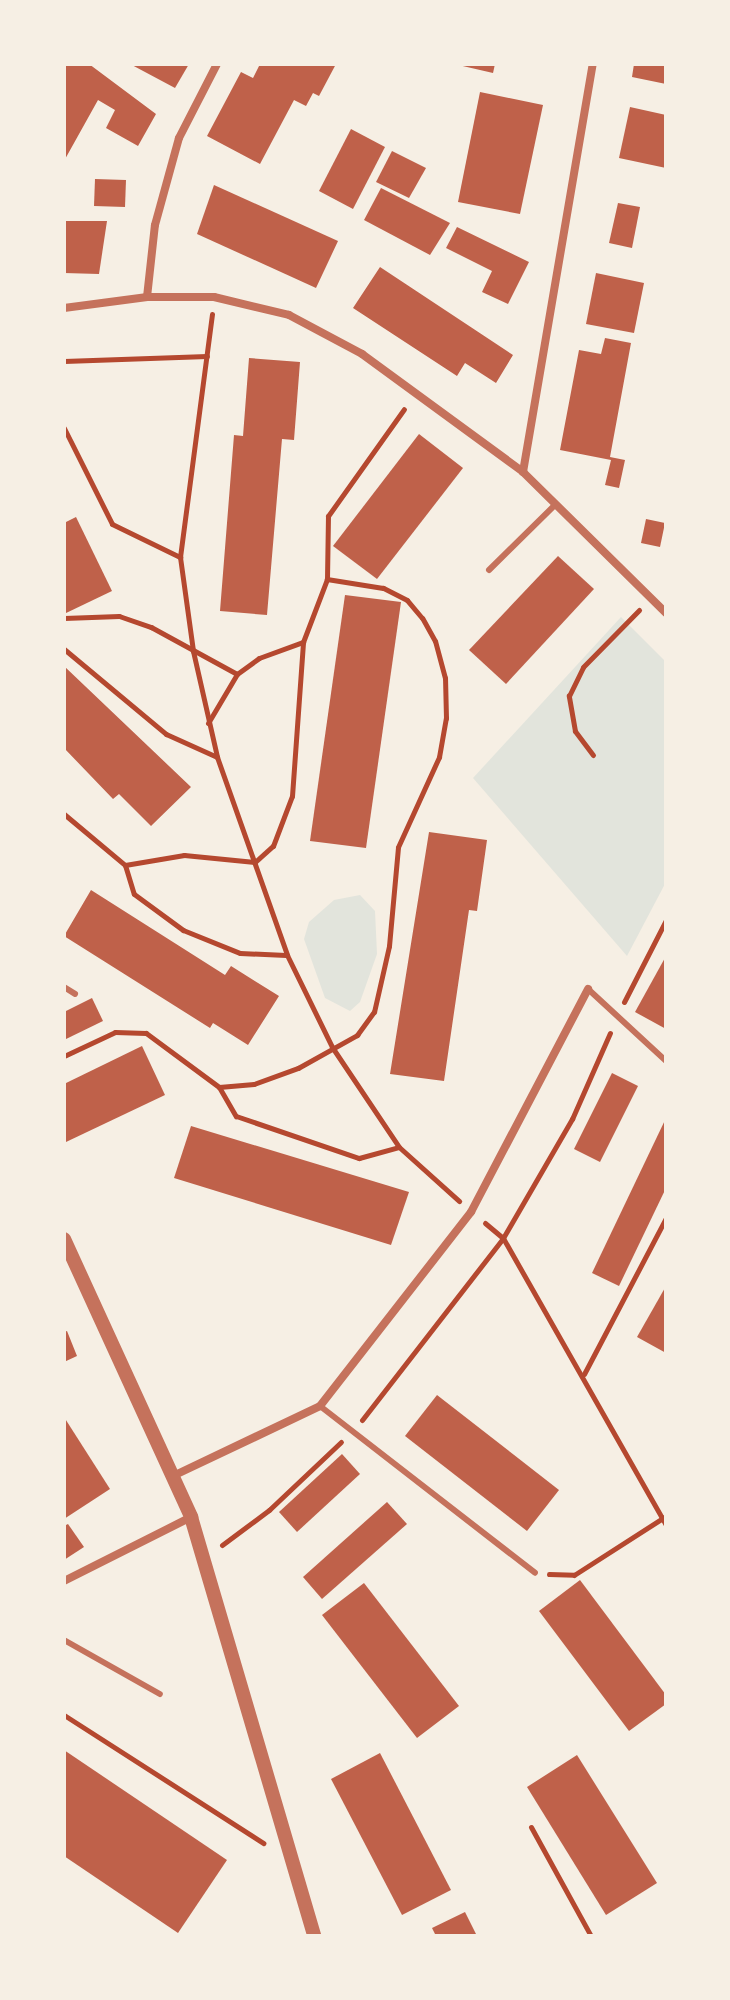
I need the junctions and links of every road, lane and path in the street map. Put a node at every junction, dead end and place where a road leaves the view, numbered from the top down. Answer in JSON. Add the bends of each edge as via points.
{"nodes":[{"id":1,"x":217,"y":64,"type":"edge"},
{"id":2,"x":593,"y":64,"type":"edge"},
{"id":3,"x":147,"y":297,"type":"junction"},
{"id":4,"x":214,"y":297,"type":"junction"},
{"id":5,"x":64,"y":308,"type":"edge"},
{"id":6,"x":207,"y":356,"type":"junction"},
{"id":7,"x":64,"y":361,"type":"edge"},
{"id":8,"x":415,"y":393,"type":"junction"},
{"id":9,"x":64,"y":428,"type":"edge"},
{"id":10,"x":523,"y":472,"type":"junction"},
{"id":11,"x":556,"y":504,"type":"junction"},
{"id":12,"x":180,"y":557,"type":"junction"},
{"id":13,"x":489,"y":570,"type":"dead end"},
{"id":14,"x":327,"y":579,"type":"junction"},
{"id":15,"x":651,"y":598,"type":"junction"},
{"id":16,"x":666,"y":613,"type":"edge"},
{"id":17,"x":64,"y":618,"type":"edge"},
{"id":18,"x":303,"y":642,"type":"junction"},
{"id":19,"x":64,"y":649,"type":"edge"},
{"id":20,"x":193,"y":651,"type":"junction"},
{"id":21,"x":237,"y":674,"type":"junction"},
{"id":22,"x":208,"y":723,"type":"junction"},
{"id":23,"x":593,"y":755,"type":"dead end"},
{"id":24,"x":217,"y":757,"type":"junction"},
{"id":25,"x":64,"y":814,"type":"edge"},
{"id":26,"x":255,"y":862,"type":"junction"},
{"id":27,"x":125,"y":865,"type":"junction"},
{"id":28,"x":666,"y":920,"type":"edge"},
{"id":29,"x":287,"y":955,"type":"junction"},
{"id":30,"x":64,"y":987,"type":"edge"},
{"id":31,"x":588,"y":989,"type":"joint"},
{"id":32,"x":75,"y":994,"type":"dead end"},
{"id":33,"x":616,"y":1019,"type":"junction"},
{"id":34,"x":332,"y":1047,"type":"junction"},
{"id":35,"x":64,"y":1056,"type":"edge"},
{"id":36,"x":666,"y":1061,"type":"edge"},
{"id":37,"x":219,"y":1087,"type":"junction"},
{"id":38,"x":399,"y":1147,"type":"junction"},
{"id":39,"x":471,"y":1212,"type":"junction"},
{"id":40,"x":666,"y":1218,"type":"edge"},
{"id":41,"x":503,"y":1238,"type":"junction"},
{"id":42,"x":64,"y":1239,"type":"edge"},
{"id":43,"x":583,"y":1375,"type":"junction"},
{"id":44,"x":320,"y":1406,"type":"junction"},
{"id":45,"x":350,"y":1434,"type":"junction"},
{"id":46,"x":175,"y":1475,"type":"junction"},
{"id":47,"x":191,"y":1517,"type":"junction"},
{"id":48,"x":665,"y":1520,"type":"edge"},
{"id":49,"x":205,"y":1557,"type":"junction"},
{"id":50,"x":535,"y":1573,"type":"joint"},
{"id":51,"x":64,"y":1581,"type":"edge"},
{"id":52,"x":64,"y":1640,"type":"edge"},
{"id":53,"x":160,"y":1694,"type":"dead end"},
{"id":54,"x":64,"y":1715,"type":"edge"},
{"id":55,"x":531,"y":1827,"type":"dead end"},
{"id":56,"x":297,"y":1865,"type":"junction"},
{"id":57,"x":314,"y":1936,"type":"edge"},
{"id":58,"x":591,"y":1936,"type":"edge"}],
"edges":[{"from":1,"to":3,"type":"street","via":[[179,138],[155,225]]},
{"from":2,"to":10,"type":"street"},
{"from":3,"to":4,"type":"street"},
{"from":3,"to":5,"type":"street"},
{"from":4,"to":6,"type":"path"},
{"from":4,"to":8,"type":"street","via":[[289,315],[362,354]]},
{"from":6,"to":7,"type":"path"},
{"from":6,"to":12,"type":"path"},
{"from":8,"to":10,"type":"street"},
{"from":8,"to":14,"type":"path","via":[[328,516]]},
{"from":9,"to":12,"type":"path","via":[[112,524]]},
{"from":10,"to":11,"type":"street"},
{"from":11,"to":13,"type":"lane"},
{"from":11,"to":15,"type":"street"},
{"from":12,"to":20,"type":"path"},
{"from":14,"to":18,"type":"path"},
{"from":14,"to":34,"type":"path","via":[[370,585],[407,600],[435,641],[445,678],[446,718],[439,757],[398,847],[389,946],[374,1012],[357,1035]]},
{"from":15,"to":16,"type":"street"},
{"from":15,"to":23,"type":"path","via":[[583,667],[569,696],[575,731]]},
{"from":17,"to":20,"type":"path","via":[[119,616]]},
{"from":18,"to":21,"type":"path","via":[[259,658]]},
{"from":18,"to":26,"type":"path","via":[[292,796],[273,846]]},
{"from":19,"to":24,"type":"path","via":[[166,734]]},
{"from":20,"to":21,"type":"path"},
{"from":20,"to":22,"type":"path"},
{"from":21,"to":22,"type":"path"},
{"from":22,"to":24,"type":"path"},
{"from":24,"to":26,"type":"path"},
{"from":25,"to":27,"type":"path"},
{"from":26,"to":27,"type":"path","via":[[184,855]]},
{"from":26,"to":29,"type":"path"},
{"from":27,"to":29,"type":"path","via":[[134,894],[183,930],[240,953]]},
{"from":28,"to":33,"type":"path"},
{"from":29,"to":34,"type":"path"},
{"from":30,"to":32,"type":"lane"},
{"from":31,"to":33,"type":"lane"},
{"from":31,"to":39,"type":"street"},
{"from":33,"to":36,"type":"lane"},
{"from":33,"to":41,"type":"path","via":[[572,1119]]},
{"from":34,"to":37,"type":"path","via":[[276,1079]]},
{"from":34,"to":38,"type":"path"},
{"from":35,"to":37,"type":"path","via":[[115,1032],[146,1033]]},
{"from":37,"to":38,"type":"path","via":[[236,1116],[300,1141],[359,1158]]},
{"from":38,"to":39,"type":"path"},
{"from":39,"to":41,"type":"path"},
{"from":39,"to":44,"type":"street"},
{"from":40,"to":43,"type":"path"},
{"from":41,"to":43,"type":"path"},
{"from":41,"to":45,"type":"path","via":[[416,1357]]},
{"from":42,"to":46,"type":"street"},
{"from":43,"to":48,"type":"path"},
{"from":44,"to":45,"type":"lane"},
{"from":44,"to":46,"type":"street"},
{"from":45,"to":49,"type":"path","via":[[269,1510]]},
{"from":45,"to":50,"type":"lane"},
{"from":46,"to":47,"type":"street"},
{"from":47,"to":49,"type":"street"},
{"from":47,"to":51,"type":"street"},
{"from":48,"to":50,"type":"path","via":[[574,1575]]},
{"from":49,"to":56,"type":"street"},
{"from":52,"to":53,"type":"lane"},
{"from":54,"to":56,"type":"path"},
{"from":55,"to":58,"type":"path"},
{"from":56,"to":57,"type":"street"}]}
